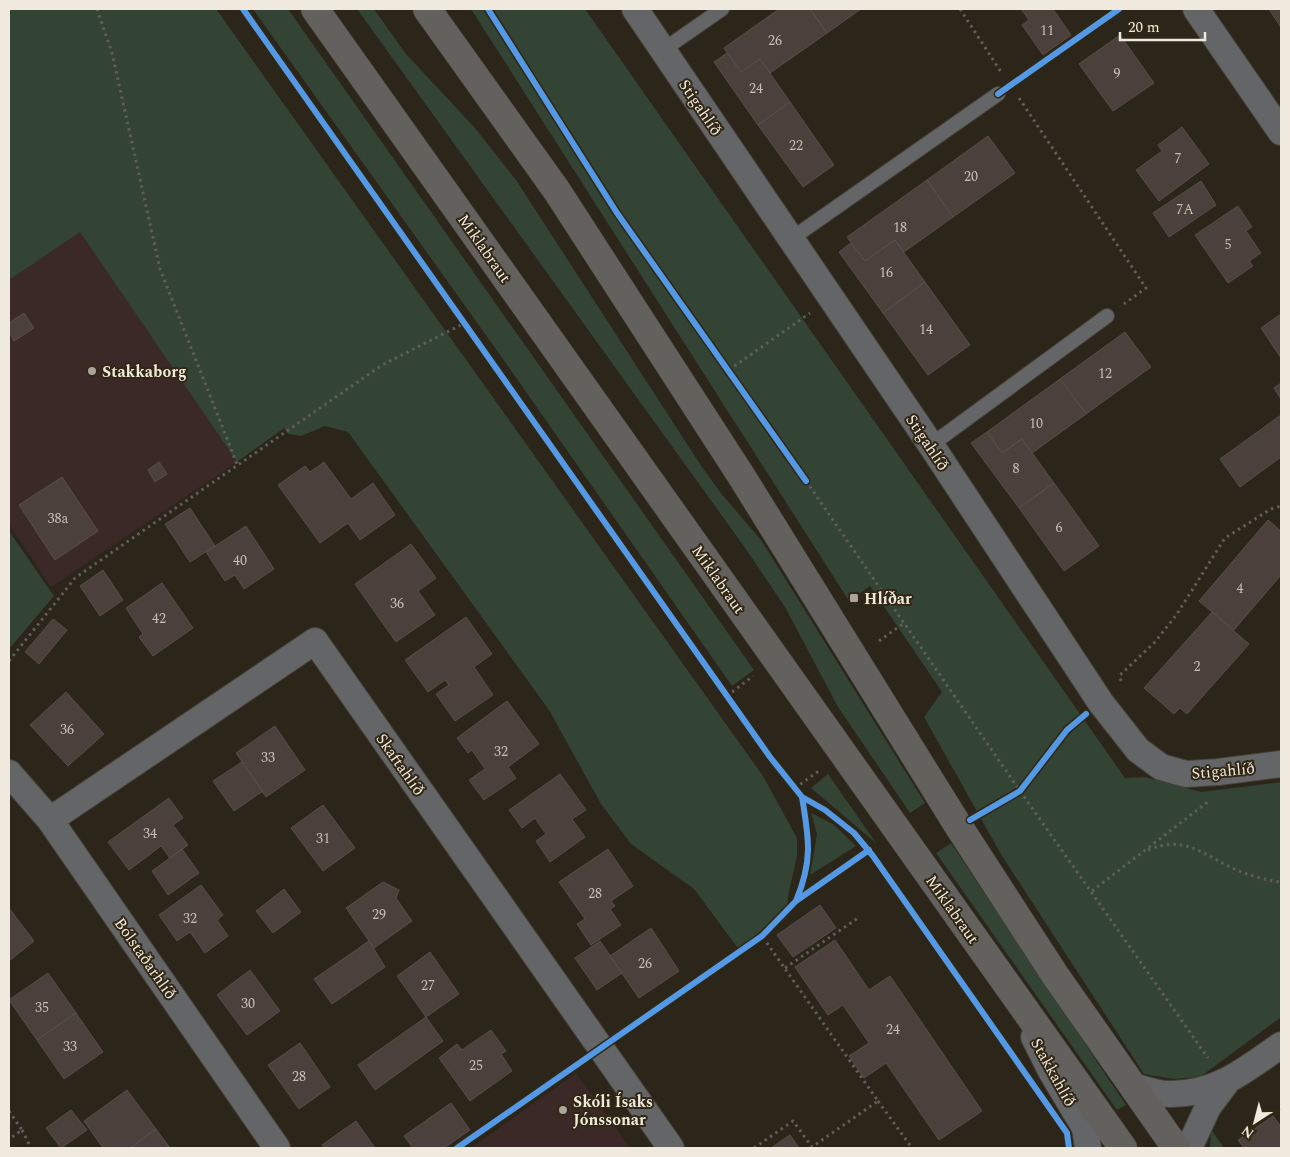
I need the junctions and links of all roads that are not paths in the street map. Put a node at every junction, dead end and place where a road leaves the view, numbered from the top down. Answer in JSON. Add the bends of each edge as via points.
{"nodes":[{"id":1,"x":315,"y":9,"type":"edge"},
{"id":2,"x":427,"y":9,"type":"edge"},
{"id":3,"x":635,"y":9,"type":"edge"},
{"id":4,"x":722,"y":9,"type":"edge"},
{"id":5,"x":1196,"y":9,"type":"edge"},
{"id":6,"x":663,"y":50,"type":"junction"},
{"id":7,"x":998,"y":94,"type":"dead end"},
{"id":8,"x":1281,"y":132,"type":"edge"},
{"id":9,"x":791,"y":238,"type":"junction"},
{"id":10,"x":1107,"y":316,"type":"road end"},
{"id":11,"x":930,"y":445,"type":"junction"},
{"id":12,"x":1281,"y":764,"type":"edge"},
{"id":13,"x":9,"y":773,"type":"edge"},
{"id":14,"x":50,"y":820,"type":"junction"},
{"id":15,"x":1016,"y":998,"type":"junction"},
{"id":16,"x":1281,"y":1045,"type":"edge"},
{"id":17,"x":1226,"y":1083,"type":"junction"},
{"id":18,"x":1133,"y":1086,"type":"junction"},
{"id":19,"x":277,"y":1148,"type":"edge"},
{"id":20,"x":671,"y":1148,"type":"edge"},
{"id":21,"x":1088,"y":1148,"type":"edge"},
{"id":22,"x":1123,"y":1148,"type":"edge"},
{"id":23,"x":1176,"y":1148,"type":"edge"},
{"id":24,"x":1189,"y":1148,"type":"edge"}],
"edges":[{"from":1,"to":15,"type":"highway","name":"Miklabraut"},
{"from":2,"to":18,"type":"highway","via":[[557,191],[747,484],[958,827]]},
{"from":3,"to":6,"type":"street","name":"Stigahlíð"},
{"from":4,"to":6,"type":"lane"},
{"from":5,"to":8,"type":"street"},
{"from":6,"to":9,"type":"street","name":"Stigahlíð"},
{"from":7,"to":9,"type":"lane"},
{"from":9,"to":11,"type":"street","name":"Stigahlíð"},
{"from":10,"to":11,"type":"lane"},
{"from":11,"to":12,"type":"street","name":"Stigahlíð","via":[[1101,703],[1138,750],[1161,767],[1186,774]]},
{"from":13,"to":14,"type":"street","name":"Bólstaðarhlíð"},
{"from":14,"to":19,"type":"street","name":"Bólstaðarhlíð"},
{"from":14,"to":20,"type":"street","name":"Skaftahlíð","via":[[315,641]]},
{"from":15,"to":21,"type":"street","name":"Stakkahlíð","via":[[1051,1071],[1085,1128]]},
{"from":15,"to":22,"type":"highway","name":"Miklabraut"},
{"from":16,"to":17,"type":"street"},
{"from":17,"to":18,"type":"street","via":[[1169,1095]]},
{"from":17,"to":24,"type":"street","via":[[1208,1107]]},
{"from":18,"to":23,"type":"highway"}]}
